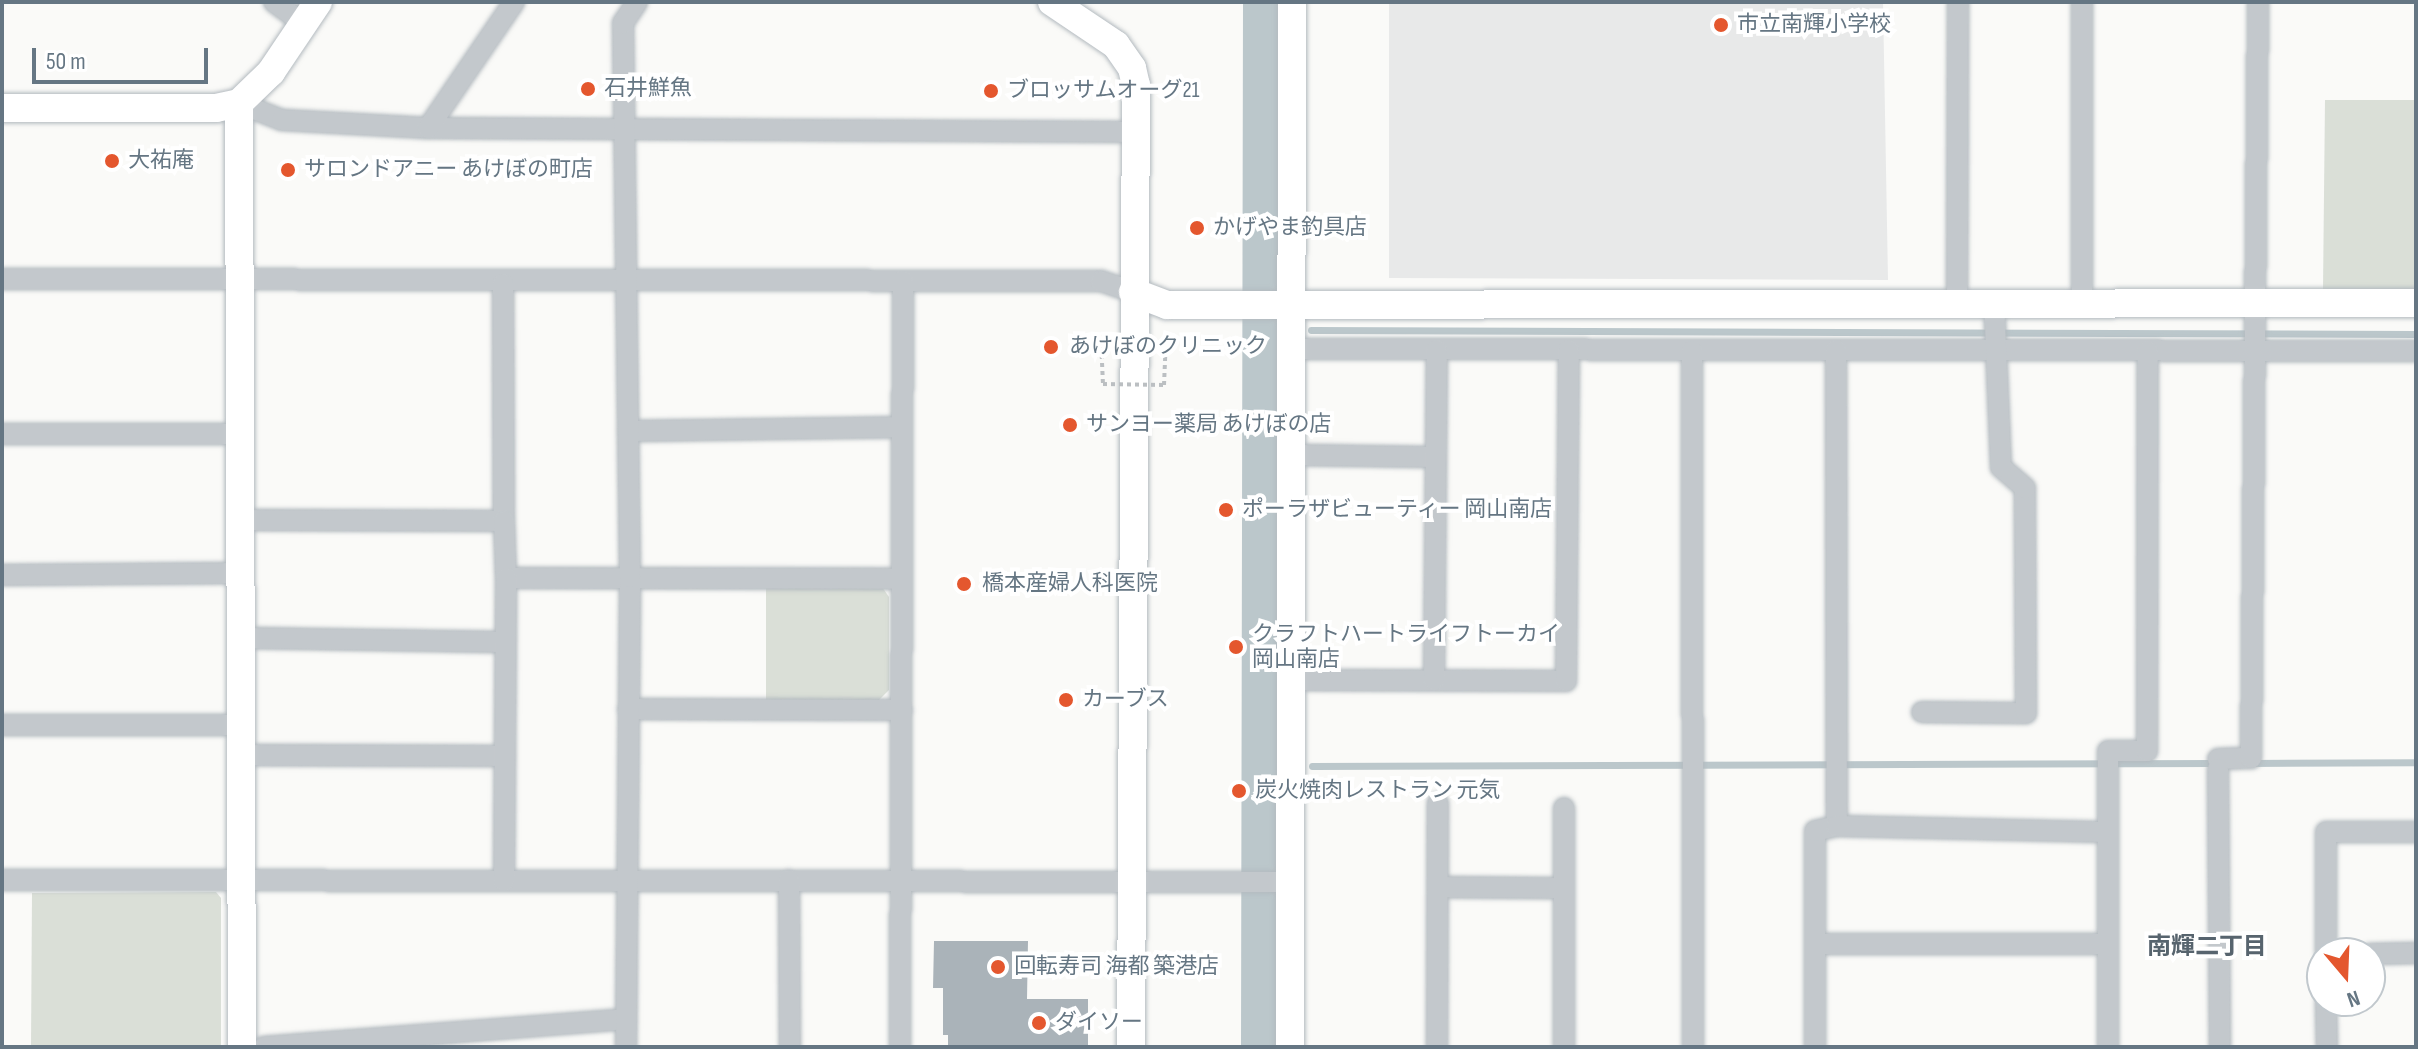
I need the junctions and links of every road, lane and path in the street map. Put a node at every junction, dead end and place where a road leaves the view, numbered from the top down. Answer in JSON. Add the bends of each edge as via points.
{"nodes":[{"id":1,"x":274,"y":2,"type":"edge"},
{"id":2,"x":514,"y":2,"type":"edge"},
{"id":3,"x":637,"y":2,"type":"edge"},
{"id":4,"x":1052,"y":2,"type":"edge"},
{"id":5,"x":1292,"y":2,"type":"edge"},
{"id":6,"x":1958,"y":2,"type":"edge"},
{"id":7,"x":2082,"y":2,"type":"edge"},
{"id":8,"x":2258,"y":2,"type":"edge"},
{"id":9,"x":310,"y":12,"type":"edge"},
{"id":10,"x":239,"y":103,"type":"junction"},
{"id":11,"x":2,"y":108,"type":"edge"},
{"id":12,"x":428,"y":128,"type":"junction"},
{"id":13,"x":628,"y":130,"type":"junction"},
{"id":14,"x":1136,"y":132,"type":"junction"},
{"id":15,"x":2,"y":279,"type":"edge"},
{"id":16,"x":240,"y":279,"type":"junction"},
{"id":17,"x":903,"y":281,"type":"junction"},
{"id":18,"x":627,"y":282,"type":"junction"},
{"id":19,"x":503,"y":284,"type":"junction"},
{"id":20,"x":1133,"y":292,"type":"junction"},
{"id":21,"x":1957,"y":301,"type":"junction"},
{"id":22,"x":2082,"y":303,"type":"junction"},
{"id":23,"x":2416,"y":303,"type":"edge"},
{"id":24,"x":1275,"y":305,"type":"junction"},
{"id":25,"x":1994,"y":329,"type":"junction"},
{"id":26,"x":2253,"y":329,"type":"junction"},
{"id":27,"x":1166,"y":338,"type":"dead end"},
{"id":28,"x":1101,"y":339,"type":"dead end"},
{"id":29,"x":1293,"y":349,"type":"junction"},
{"id":30,"x":1437,"y":350,"type":"junction"},
{"id":31,"x":1569,"y":350,"type":"junction"},
{"id":32,"x":1836,"y":350,"type":"junction"},
{"id":33,"x":1692,"y":351,"type":"junction"},
{"id":34,"x":2148,"y":351,"type":"junction"},
{"id":35,"x":2416,"y":351,"type":"edge"},
{"id":36,"x":902,"y":427,"type":"junction"},
{"id":37,"x":628,"y":431,"type":"junction"},
{"id":38,"x":2,"y":434,"type":"edge"},
{"id":39,"x":240,"y":434,"type":"junction"},
{"id":40,"x":1292,"y":455,"type":"junction"},
{"id":41,"x":1435,"y":457,"type":"junction"},
{"id":42,"x":241,"y":520,"type":"junction"},
{"id":43,"x":504,"y":521,"type":"junction"},
{"id":44,"x":241,"y":573,"type":"junction"},
{"id":45,"x":2,"y":575,"type":"edge"},
{"id":46,"x":630,"y":577,"type":"junction"},
{"id":47,"x":506,"y":578,"type":"junction"},
{"id":48,"x":902,"y":579,"type":"junction"},
{"id":49,"x":241,"y":638,"type":"junction"},
{"id":50,"x":505,"y":642,"type":"junction"},
{"id":51,"x":1291,"y":680,"type":"junction"},
{"id":52,"x":1434,"y":680,"type":"junction"},
{"id":53,"x":628,"y":709,"type":"junction"},
{"id":54,"x":902,"y":710,"type":"junction"},
{"id":55,"x":1922,"y":712,"type":"dead end"},
{"id":56,"x":2,"y":725,"type":"edge"},
{"id":57,"x":241,"y":725,"type":"junction"},
{"id":58,"x":241,"y":755,"type":"junction"},
{"id":59,"x":505,"y":756,"type":"junction"},
{"id":60,"x":1438,"y":803,"type":"dead end"},
{"id":61,"x":1564,"y":808,"type":"dead end"},
{"id":62,"x":1837,"y":826,"type":"junction"},
{"id":63,"x":2108,"y":832,"type":"junction"},
{"id":64,"x":2416,"y":832,"type":"edge"},
{"id":65,"x":2,"y":880,"type":"edge"},
{"id":66,"x":241,"y":880,"type":"junction"},
{"id":67,"x":789,"y":880,"type":"junction"},
{"id":68,"x":903,"y":880,"type":"junction"},
{"id":69,"x":504,"y":881,"type":"junction"},
{"id":70,"x":627,"y":881,"type":"junction"},
{"id":71,"x":1132,"y":882,"type":"junction"},
{"id":72,"x":1272,"y":882,"type":"junction"},
{"id":73,"x":1438,"y":887,"type":"junction"},
{"id":74,"x":1564,"y":888,"type":"junction"},
{"id":75,"x":2326,"y":937,"type":"edge"},
{"id":76,"x":1815,"y":944,"type":"junction"},
{"id":77,"x":2108,"y":944,"type":"junction"},
{"id":78,"x":2416,"y":953,"type":"edge"},
{"id":79,"x":2386,"y":954,"type":"edge"},
{"id":80,"x":2326,"y":1017,"type":"edge"},
{"id":81,"x":626,"y":1019,"type":"junction"},
{"id":82,"x":242,"y":1047,"type":"edge"},
{"id":83,"x":264,"y":1047,"type":"edge"},
{"id":84,"x":626,"y":1047,"type":"edge"},
{"id":85,"x":790,"y":1047,"type":"edge"},
{"id":86,"x":900,"y":1047,"type":"edge"},
{"id":87,"x":1131,"y":1047,"type":"edge"},
{"id":88,"x":1290,"y":1047,"type":"edge"},
{"id":89,"x":1437,"y":1047,"type":"edge"},
{"id":90,"x":1564,"y":1047,"type":"edge"},
{"id":91,"x":1693,"y":1047,"type":"edge"},
{"id":92,"x":1815,"y":1047,"type":"edge"},
{"id":93,"x":2108,"y":1047,"type":"edge"},
{"id":94,"x":2220,"y":1047,"type":"edge"},
{"id":95,"x":2327,"y":1047,"type":"edge"}],
"edges":[{"from":1,"to":9,"type":"street"},
{"from":2,"to":12,"type":"street"},
{"from":3,"to":13,"type":"street","via":[[623,23]]},
{"from":4,"to":14,"type":"street","via":[[1126,55],[1136,85]]},
{"from":5,"to":24,"type":"street"},
{"from":6,"to":21,"type":"street"},
{"from":7,"to":22,"type":"street"},
{"from":8,"to":26,"type":"street"},
{"from":9,"to":10,"type":"street","via":[[271,72]]},
{"from":10,"to":11,"type":"street","via":[[216,108]]},
{"from":10,"to":12,"type":"street","via":[[282,120]]},
{"from":10,"to":16,"type":"street"},
{"from":12,"to":13,"type":"street"},
{"from":13,"to":14,"type":"street"},
{"from":13,"to":18,"type":"street"},
{"from":14,"to":20,"type":"street"},
{"from":15,"to":16,"type":"street"},
{"from":16,"to":19,"type":"street"},
{"from":16,"to":39,"type":"street"},
{"from":17,"to":18,"type":"street"},
{"from":17,"to":20,"type":"street","via":[[1101,281]]},
{"from":17,"to":36,"type":"street"},
{"from":18,"to":19,"type":"street"},
{"from":18,"to":37,"type":"street"},
{"from":19,"to":43,"type":"street"},
{"from":20,"to":24,"type":"street","via":[[1167,305]]},
{"from":20,"to":71,"type":"street"},
{"from":21,"to":24,"type":"street"},
{"from":21,"to":25,"type":"street"},
{"from":22,"to":25,"type":"street"},
{"from":22,"to":26,"type":"street"},
{"from":23,"to":26,"type":"street"},
{"from":24,"to":29,"type":"street"},
{"from":25,"to":32,"type":"street"},
{"from":25,"to":34,"type":"street"},
{"from":25,"to":55,"type":"street","via":[[2001,467],[2025,488],[2026,713]]},
{"from":26,"to":34,"type":"street"},
{"from":26,"to":35,"type":"street"},
{"from":26,"to":94,"type":"street","via":[[2251,758],[2218,764]]},
{"from":27,"to":28,"type":"path","bridge":true,"via":[[1163,388],[1103,388]]},
{"from":29,"to":30,"type":"street"},
{"from":29,"to":40,"type":"street"},
{"from":30,"to":31,"type":"street"},
{"from":30,"to":41,"type":"street"},
{"from":31,"to":33,"type":"street"},
{"from":31,"to":52,"type":"street","via":[[1566,681]]},
{"from":32,"to":33,"type":"street"},
{"from":32,"to":62,"type":"street"},
{"from":33,"to":91,"type":"street"},
{"from":34,"to":63,"type":"street","via":[[2147,751],[2108,751]]},
{"from":36,"to":37,"type":"street"},
{"from":36,"to":48,"type":"street"},
{"from":37,"to":46,"type":"street"},
{"from":38,"to":39,"type":"street"},
{"from":39,"to":42,"type":"street"},
{"from":40,"to":41,"type":"street"},
{"from":40,"to":51,"type":"street"},
{"from":41,"to":52,"type":"street"},
{"from":42,"to":43,"type":"street"},
{"from":42,"to":44,"type":"street"},
{"from":43,"to":47,"type":"street"},
{"from":44,"to":45,"type":"street"},
{"from":44,"to":49,"type":"street"},
{"from":46,"to":47,"type":"street"},
{"from":46,"to":48,"type":"street"},
{"from":46,"to":53,"type":"street"},
{"from":47,"to":50,"type":"street"},
{"from":48,"to":54,"type":"street"},
{"from":49,"to":50,"type":"street"},
{"from":49,"to":57,"type":"street"},
{"from":50,"to":59,"type":"street"},
{"from":51,"to":52,"type":"street"},
{"from":51,"to":72,"type":"street"},
{"from":53,"to":54,"type":"street"},
{"from":53,"to":70,"type":"street"},
{"from":54,"to":68,"type":"street"},
{"from":56,"to":57,"type":"street"},
{"from":57,"to":58,"type":"street"},
{"from":58,"to":59,"type":"street"},
{"from":58,"to":66,"type":"street"},
{"from":59,"to":69,"type":"street"},
{"from":60,"to":73,"type":"street"},
{"from":61,"to":74,"type":"street"},
{"from":62,"to":63,"type":"street"},
{"from":62,"to":76,"type":"street","via":[[1815,831]]},
{"from":63,"to":77,"type":"street"},
{"from":64,"to":75,"type":"street","via":[[2326,832]]},
{"from":65,"to":66,"type":"street"},
{"from":66,"to":69,"type":"street"},
{"from":66,"to":82,"type":"street"},
{"from":67,"to":68,"type":"street"},
{"from":67,"to":70,"type":"street"},
{"from":67,"to":85,"type":"street"},
{"from":68,"to":71,"type":"street"},
{"from":68,"to":86,"type":"street"},
{"from":69,"to":70,"type":"street"},
{"from":70,"to":81,"type":"street"},
{"from":71,"to":72,"type":"street"},
{"from":71,"to":87,"type":"street"},
{"from":72,"to":88,"type":"street"},
{"from":73,"to":74,"type":"street"},
{"from":73,"to":89,"type":"street"},
{"from":74,"to":90,"type":"street"},
{"from":76,"to":77,"type":"street"},
{"from":76,"to":92,"type":"street"},
{"from":77,"to":93,"type":"street"},
{"from":78,"to":79,"type":"street"},
{"from":80,"to":95,"type":"street"},
{"from":81,"to":83,"type":"street"},
{"from":81,"to":84,"type":"street"}]}
